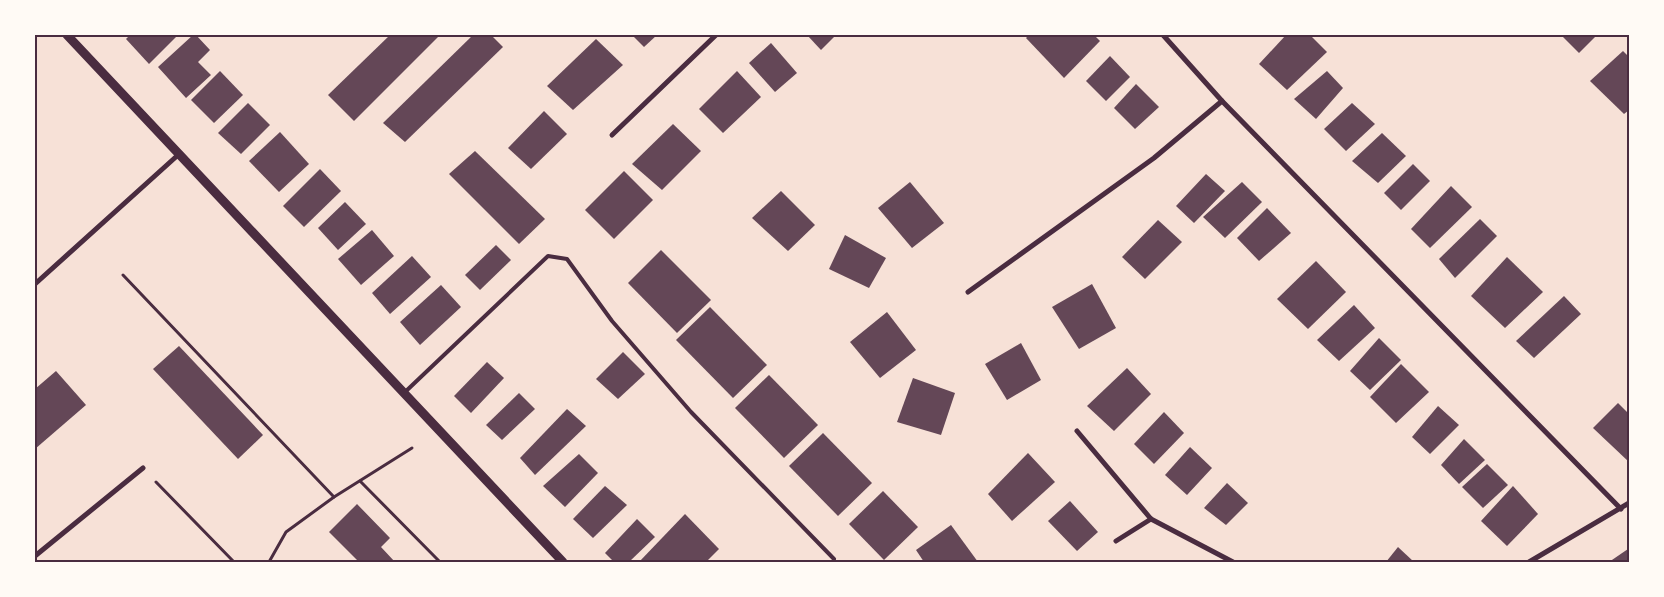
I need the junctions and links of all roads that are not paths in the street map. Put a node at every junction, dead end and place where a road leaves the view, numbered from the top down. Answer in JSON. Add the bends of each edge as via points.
{"nodes":[{"id":1,"x":67,"y":35,"type":"edge"},
{"id":2,"x":716,"y":35,"type":"edge"},
{"id":3,"x":1163,"y":35,"type":"edge"},
{"id":4,"x":1222,"y":101,"type":"junction"},
{"id":5,"x":612,"y":135,"type":"dead end"},
{"id":6,"x":178,"y":154,"type":"junction"},
{"id":7,"x":35,"y":284,"type":"edge"},
{"id":8,"x":968,"y":292,"type":"dead end"},
{"id":9,"x":404,"y":394,"type":"junction"},
{"id":10,"x":1077,"y":431,"type":"dead end"},
{"id":11,"x":143,"y":468,"type":"road end"},
{"id":12,"x":1629,"y":503,"type":"edge"},
{"id":13,"x":1621,"y":509,"type":"junction"},
{"id":14,"x":1151,"y":519,"type":"junction"},
{"id":15,"x":1116,"y":541,"type":"dead end"},
{"id":16,"x":35,"y":556,"type":"edge"},
{"id":17,"x":834,"y":560,"type":"dead end"},
{"id":18,"x":563,"y":562,"type":"edge"},
{"id":19,"x":1233,"y":562,"type":"edge"},
{"id":20,"x":1529,"y":562,"type":"edge"}],
"edges":[{"from":1,"to":6,"type":"street"},
{"from":2,"to":5,"type":"street"},
{"from":3,"to":4,"type":"street"},
{"from":4,"to":8,"type":"street","via":[[1154,158]]},
{"from":4,"to":13,"type":"street"},
{"from":6,"to":7,"type":"street"},
{"from":6,"to":9,"type":"street"},
{"from":9,"to":17,"type":"lane","via":[[548,256],[568,259],[612,320],[691,412]]},
{"from":9,"to":18,"type":"street"},
{"from":10,"to":14,"type":"street"},
{"from":11,"to":16,"type":"street"},
{"from":12,"to":13,"type":"street"},
{"from":13,"to":20,"type":"street"},
{"from":14,"to":15,"type":"street"},
{"from":14,"to":19,"type":"street"}]}
